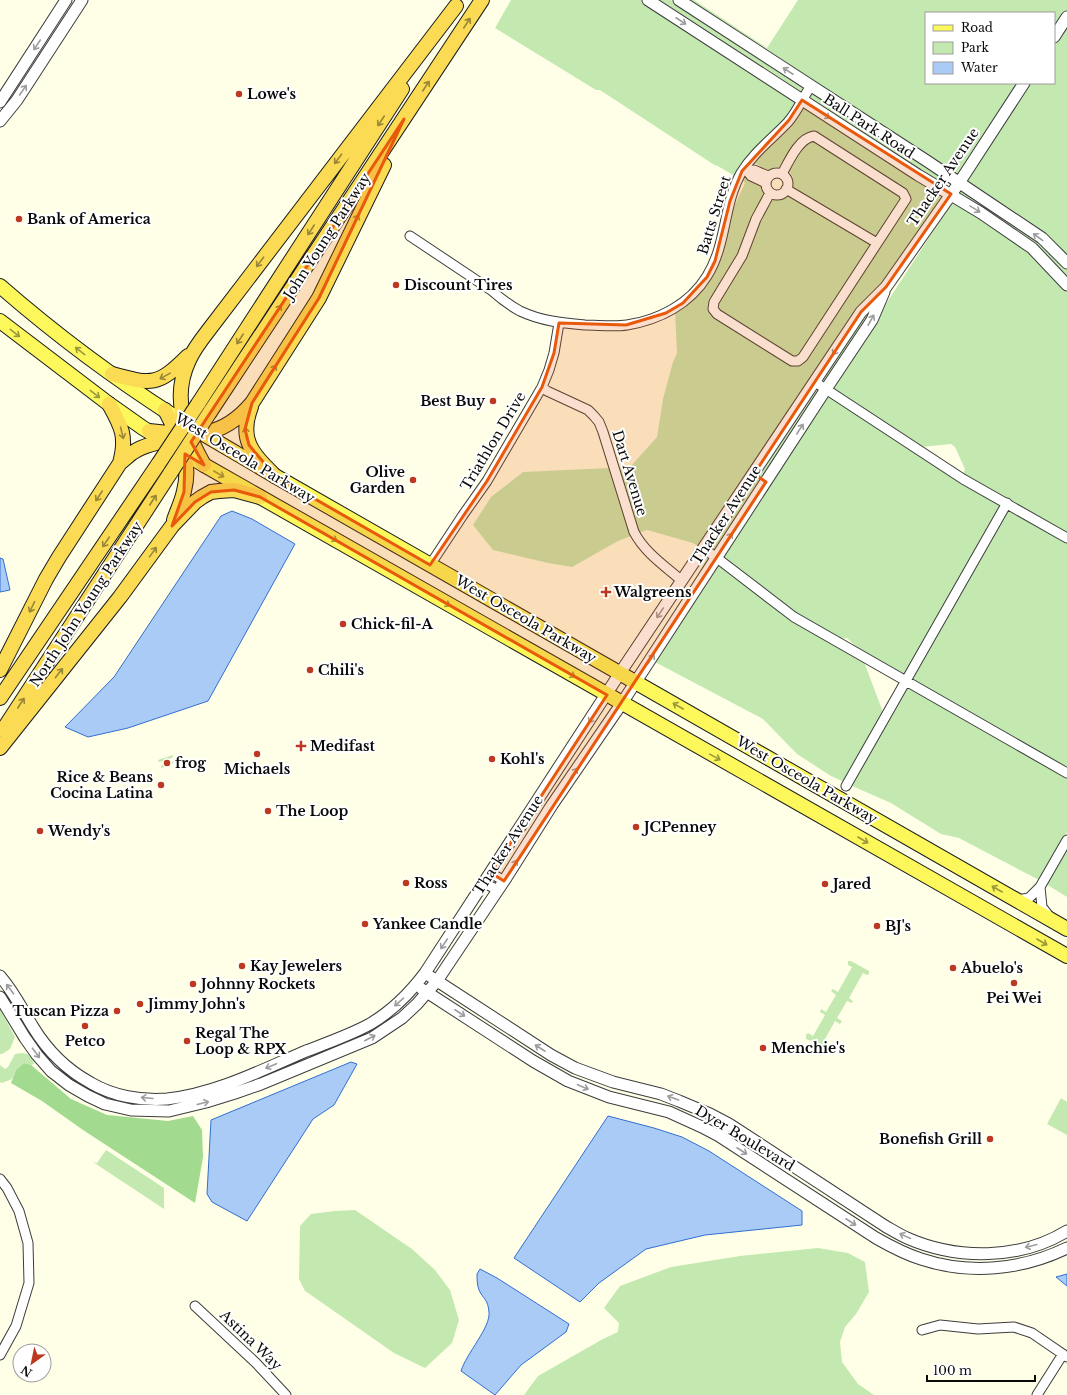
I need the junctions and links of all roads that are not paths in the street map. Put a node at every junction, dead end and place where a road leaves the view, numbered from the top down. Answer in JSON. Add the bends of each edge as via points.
{"nodes":[{"id":1,"x":66,"y":0,"type":"edge"},
{"id":2,"x":82,"y":0,"type":"edge"},
{"id":3,"x":482,"y":0,"type":"edge"},
{"id":4,"x":648,"y":0,"type":"edge"},
{"id":5,"x":678,"y":0,"type":"edge"},
{"id":6,"x":458,"y":3,"type":"edge"},
{"id":7,"x":1067,"y":17,"type":"edge"},
{"id":8,"x":48,"y":29,"type":"junction"},
{"id":9,"x":59,"y":35,"type":"junction"},
{"id":10,"x":1055,"y":35,"type":"edge"},
{"id":11,"x":1023,"y":84,"type":"edge"},
{"id":12,"x":811,"y":86,"type":"junction"},
{"id":13,"x":802,"y":100,"type":"junction"},
{"id":14,"x":0,"y":102,"type":"edge"},
{"id":15,"x":404,"y":119,"type":"junction"},
{"id":16,"x":0,"y":121,"type":"edge"},
{"id":17,"x":746,"y":170,"type":"junction"},
{"id":18,"x":782,"y":174,"type":"junction"},
{"id":19,"x":767,"y":179,"type":"junction"},
{"id":20,"x":959,"y":183,"type":"junction"},
{"id":21,"x":786,"y":190,"type":"junction"},
{"id":22,"x":770,"y":192,"type":"junction"},
{"id":23,"x":951,"y":194,"type":"junction"},
{"id":24,"x":410,"y":236,"type":"dead end"},
{"id":25,"x":877,"y":243,"type":"junction"},
{"id":26,"x":1067,"y":263,"type":"edge"},
{"id":27,"x":1067,"y":285,"type":"edge"},
{"id":28,"x":0,"y":286,"type":"edge"},
{"id":29,"x":886,"y":287,"type":"junction"},
{"id":30,"x":0,"y":321,"type":"edge"},
{"id":31,"x":560,"y":323,"type":"junction"},
{"id":32,"x":195,"y":350,"type":"junction"},
{"id":33,"x":112,"y":374,"type":"junction"},
{"id":34,"x":815,"y":382,"type":"junction"},
{"id":35,"x":542,"y":387,"type":"junction"},
{"id":36,"x":826,"y":389,"type":"junction"},
{"id":37,"x":252,"y":403,"type":"junction"},
{"id":38,"x":109,"y":404,"type":"junction"},
{"id":39,"x":165,"y":410,"type":"joint"},
{"id":40,"x":149,"y":431,"type":"junction"},
{"id":41,"x":208,"y":437,"type":"junction"},
{"id":42,"x":185,"y":438,"type":"junction"},
{"id":43,"x":165,"y":441,"type":"junction"},
{"id":44,"x":120,"y":463,"type":"junction"},
{"id":45,"x":159,"y":463,"type":"joint"},
{"id":46,"x":204,"y":465,"type":"joint"},
{"id":47,"x":172,"y":472,"type":"joint"},
{"id":48,"x":754,"y":474,"type":"junction"},
{"id":49,"x":274,"y":476,"type":"junction"},
{"id":50,"x":766,"y":482,"type":"junction"},
{"id":51,"x":260,"y":498,"type":"junction"},
{"id":52,"x":1006,"y":503,"type":"junction"},
{"id":53,"x":172,"y":526,"type":"junction"},
{"id":54,"x":1067,"y":538,"type":"edge"},
{"id":55,"x":704,"y":549,"type":"junction"},
{"id":56,"x":717,"y":558,"type":"junction"},
{"id":57,"x":430,"y":565,"type":"junction"},
{"id":58,"x":682,"y":581,"type":"junction"},
{"id":59,"x":0,"y":670,"type":"edge"},
{"id":60,"x":620,"y":673,"type":"junction"},
{"id":61,"x":905,"y":681,"type":"junction"},
{"id":62,"x":636,"y":682,"type":"junction"},
{"id":63,"x":606,"y":695,"type":"junction"},
{"id":64,"x":0,"y":698,"type":"edge"},
{"id":65,"x":622,"y":703,"type":"junction"},
{"id":66,"x":0,"y":735,"type":"edge"},
{"id":67,"x":0,"y":748,"type":"edge"},
{"id":68,"x":1067,"y":773,"type":"edge"},
{"id":69,"x":846,"y":786,"type":"dead end"},
{"id":70,"x":1067,"y":840,"type":"edge"},
{"id":71,"x":491,"y":873,"type":"junction"},
{"id":72,"x":504,"y":881,"type":"junction"},
{"id":73,"x":484,"y":883,"type":"junction"},
{"id":74,"x":1040,"y":887,"type":"junction"},
{"id":75,"x":498,"y":890,"type":"junction"},
{"id":76,"x":1016,"y":900,"type":"junction"},
{"id":77,"x":1052,"y":921,"type":"junction"},
{"id":78,"x":1067,"y":929,"type":"edge"},
{"id":79,"x":1067,"y":956,"type":"edge"},
{"id":80,"x":425,"y":973,"type":"junction"},
{"id":81,"x":0,"y":976,"type":"edge"},
{"id":82,"x":436,"y":981,"type":"junction"},
{"id":83,"x":416,"y":985,"type":"junction"},
{"id":84,"x":427,"y":992,"type":"junction"},
{"id":85,"x":0,"y":997,"type":"edge"},
{"id":86,"x":33,"y":1027,"type":"junction"},
{"id":87,"x":25,"y":1038,"type":"junction"},
{"id":88,"x":329,"y":1042,"type":"junction"},
{"id":89,"x":335,"y":1054,"type":"junction"},
{"id":90,"x":575,"y":1068,"type":"junction"},
{"id":91,"x":568,"y":1081,"type":"junction"},
{"id":92,"x":729,"y":1124,"type":"junction"},
{"id":93,"x":719,"y":1136,"type":"junction"},
{"id":94,"x":0,"y":1179,"type":"edge"},
{"id":95,"x":1067,"y":1231,"type":"edge"},
{"id":96,"x":1067,"y":1248,"type":"edge"},
{"id":97,"x":195,"y":1306,"type":"dead end"},
{"id":98,"x":922,"y":1330,"type":"dead end"},
{"id":99,"x":0,"y":1355,"type":"edge"},
{"id":100,"x":1065,"y":1356,"type":"edge"},
{"id":101,"x":286,"y":1395,"type":"edge"},
{"id":102,"x":1037,"y":1395,"type":"edge"}],
"edges":[{"from":1,"to":8,"type":"street"},
{"from":2,"to":9,"type":"street"},
{"from":15,"to":3,"type":"highway","name":"John Young Parkway","one_way":true},
{"from":4,"to":13,"type":"street","name":"Ball Park Road","one_way":true},
{"from":12,"to":5,"type":"street","name":"Ball Park Road","one_way":true},
{"from":6,"to":32,"type":"highway","one_way":true},
{"from":6,"to":45,"type":"highway","name":"John Young Parkway","one_way":true,"bridge":true},
{"from":7,"to":10,"type":"street"},
{"from":8,"to":9,"type":"street"},
{"from":8,"to":14,"type":"street","one_way":true},
{"from":16,"to":9,"type":"street","one_way":true},
{"from":11,"to":20,"type":"street","name":"Thacker Avenue"},
{"from":12,"to":13,"type":"street","name":"Batts Street"},
{"from":12,"to":20,"type":"street","name":"Ball Park Road"},
{"from":13,"to":17,"type":"street","name":"Batts Street","via":[[789,120],[754,154]]},
{"from":13,"to":23,"type":"street","name":"Ball Park Road","one_way":true},
{"from":37,"to":15,"type":"highway","one_way":true,"via":[[319,298],[395,144]]},
{"from":47,"to":15,"type":"highway","name":"John Young Parkway","one_way":true,"bridge":true},
{"from":17,"to":19,"type":"street","via":[[751,176]]},
{"from":17,"to":31,"type":"street","name":"Batts Street","via":[[735,186],[730,200],[716,261],[704,281],[683,303],[646,321],[626,325]]},
{"from":18,"to":19,"type":"street","via":[[773,173]]},
{"from":18,"to":21,"type":"street","via":[[787,180]]},
{"from":18,"to":25,"type":"street","via":[[802,142],[814,136],[903,193],[906,199]]},
{"from":19,"to":22,"type":"street","via":[[766,186]]},
{"from":20,"to":23,"type":"street","name":"Thacker Avenue"},
{"from":26,"to":20,"type":"street","name":"Ball Park Road","one_way":true,"via":[[1042,238]]},
{"from":21,"to":22,"type":"street","via":[[779,194]]},
{"from":21,"to":25,"type":"street"},
{"from":22,"to":25,"type":"street","via":[[756,219],[742,256],[714,302],[713,309],[792,361],[798,361],[803,357]]},
{"from":23,"to":27,"type":"street","name":"Ball Park Road","one_way":true,"via":[[1032,248]]},
{"from":23,"to":29,"type":"street","name":"Thacker Avenue"},
{"from":24,"to":31,"type":"street","name":"Batts Street","via":[[520,311]]},
{"from":33,"to":28,"type":"main road","name":"West Osceola Parkway","one_way":true,"via":[[22,306]]},
{"from":29,"to":34,"type":"street","name":"Thacker Avenue","one_way":true,"via":[[861,312]]},
{"from":36,"to":29,"type":"street","name":"Thacker Avenue","one_way":true,"via":[[872,320]]},
{"from":30,"to":38,"type":"main road","name":"West Osceola Parkway","one_way":true},
{"from":31,"to":35,"type":"street","name":"Triathlon Drive","via":[[554,353]]},
{"from":32,"to":33,"type":"highway","one_way":true,"via":[[173,371],[155,381],[136,381]]},
{"from":32,"to":42,"type":"highway","via":[[186,369],[181,389]]},
{"from":33,"to":39,"type":"main road","name":"West Osceola Parkway"},
{"from":34,"to":36,"type":"street"},
{"from":34,"to":48,"type":"street","name":"Thacker Avenue"},
{"from":35,"to":57,"type":"street","name":"Triathlon Drive","via":[[487,481]]},
{"from":35,"to":58,"type":"street","name":"Dart Avenue","via":[[594,416],[603,432],[639,542]]},
{"from":50,"to":36,"type":"street","name":"Thacker Avenue","one_way":true},
{"from":36,"to":52,"type":"street","via":[[963,479]]},
{"from":37,"to":41,"type":"highway","via":[[242,415]]},
{"from":49,"to":37,"type":"highway","one_way":true,"via":[[256,458],[247,439],[246,419]]},
{"from":38,"to":40,"type":"main road","name":"West Osceola Parkway"},
{"from":38,"to":44,"type":"highway","one_way":true,"via":[[119,422],[124,441]]},
{"from":39,"to":42,"type":"highway"},
{"from":40,"to":42,"type":"highway"},
{"from":40,"to":43,"type":"main road","name":"West Osceola Parkway"},
{"from":41,"to":42,"type":"highway"},
{"from":41,"to":42,"type":"main road","name":"West Osceola Parkway"},
{"from":41,"to":49,"type":"main road","name":"West Osceola Parkway"},
{"from":42,"to":43,"type":"main road","name":"West Osceola Parkway"},
{"from":42,"to":46,"type":"highway"},
{"from":42,"to":53,"type":"highway","via":[[187,479]]},
{"from":43,"to":44,"type":"highway","via":[[133,453]]},
{"from":44,"to":59,"type":"highway","one_way":true,"via":[[49,573]]},
{"from":45,"to":64,"type":"highway","name":"North John Young Parkway","one_way":true},
{"from":46,"to":51,"type":"main road","name":"West Osceola Parkway","one_way":true},
{"from":66,"to":47,"type":"highway","name":"North John Young Parkway","one_way":true},
{"from":48,"to":50,"type":"street"},
{"from":48,"to":55,"type":"street","name":"Thacker Avenue"},
{"from":49,"to":57,"type":"main road","name":"West Osceola Parkway"},
{"from":56,"to":50,"type":"street","name":"Thacker Avenue","one_way":true},
{"from":51,"to":53,"type":"highway","via":[[234,490],[211,492],[195,502]]},
{"from":51,"to":63,"type":"main road","name":"West Osceola Parkway","one_way":true},
{"from":52,"to":54,"type":"street"},
{"from":52,"to":61,"type":"street"},
{"from":67,"to":53,"type":"highway","one_way":true,"via":[[120,597]]},
{"from":55,"to":56,"type":"street"},
{"from":55,"to":58,"type":"street","name":"Thacker Avenue"},
{"from":56,"to":61,"type":"street","via":[[794,617]]},
{"from":62,"to":56,"type":"street","name":"Thacker Avenue","one_way":true},
{"from":57,"to":60,"type":"main road","name":"West Osceola Parkway"},
{"from":58,"to":60,"type":"street","name":"Thacker Avenue","one_way":true},
{"from":60,"to":62,"type":"main road","name":"West Osceola Parkway"},
{"from":60,"to":63,"type":"street","name":"Thacker Avenue"},
{"from":61,"to":68,"type":"street"},
{"from":61,"to":69,"type":"street"},
{"from":62,"to":65,"type":"street","name":"Thacker Avenue"},
{"from":76,"to":62,"type":"main road","name":"West Osceola Parkway","one_way":true},
{"from":63,"to":65,"type":"main road","name":"West Osceola Parkway"},
{"from":63,"to":71,"type":"street","name":"Thacker Avenue","one_way":true},
{"from":72,"to":65,"type":"street","name":"Thacker Avenue","one_way":true},
{"from":65,"to":79,"type":"main road","name":"West Osceola Parkway","one_way":true},
{"from":70,"to":74,"type":"street"},
{"from":71,"to":72,"type":"street"},
{"from":71,"to":73,"type":"street","name":"Thacker Avenue"},
{"from":72,"to":75,"type":"street","name":"Thacker Avenue"},
{"from":73,"to":75,"type":"street"},
{"from":73,"to":80,"type":"street","name":"Thacker Avenue","one_way":true},
{"from":74,"to":76,"type":"street","via":[[1029,898]]},
{"from":74,"to":77,"type":"street","via":[[1042,907]]},
{"from":75,"to":82,"type":"street","name":"Thacker Avenue"},
{"from":76,"to":77,"type":"main road","name":"West Osceola Parkway"},
{"from":77,"to":78,"type":"main road","name":"West Osceola Parkway"},
{"from":80,"to":82,"type":"street","name":"Dyer Boulevard"},
{"from":80,"to":83,"type":"street","name":"Thacker Avenue"},
{"from":86,"to":81,"type":"street","name":"Thacker Avenue","one_way":true},
{"from":82,"to":84,"type":"street","name":"Thacker Avenue"},
{"from":90,"to":82,"type":"street","name":"Dyer Boulevard","one_way":true},
{"from":83,"to":84,"type":"street","name":"Dyer Boulevard"},
{"from":83,"to":88,"type":"street","name":"Thacker Avenue","one_way":true,"via":[[407,996],[370,1024]]},
{"from":89,"to":84,"type":"street","name":"Thacker Avenue","one_way":true,"via":[[372,1038],[402,1018]]},
{"from":84,"to":91,"type":"street","name":"Dyer Boulevard","one_way":true},
{"from":85,"to":87,"type":"street","name":"Thacker Avenue"},
{"from":86,"to":87,"type":"street"},
{"from":88,"to":86,"type":"street","name":"Thacker Avenue","one_way":true,"via":[[206,1092],[153,1099],[130,1097],[90,1083],[62,1062]]},
{"from":87,"to":89,"type":"street","name":"Thacker Avenue","one_way":true,"via":[[51,1071],[69,1085],[105,1104],[131,1110],[169,1111],[206,1102],[261,1084]]},
{"from":88,"to":89,"type":"street"},
{"from":90,"to":91,"type":"street"},
{"from":92,"to":90,"type":"street","name":"Dyer Boulevard","one_way":true,"via":[[679,1100],[613,1082]]},
{"from":91,"to":93,"type":"street","name":"Dyer Boulevard","one_way":true,"via":[[610,1097],[669,1112]]},
{"from":92,"to":93,"type":"street"},
{"from":95,"to":92,"type":"street","name":"Dyer Boulevard","one_way":true,"via":[[1040,1244],[1010,1252],[983,1254],[951,1251],[926,1245],[906,1238],[885,1226]]},
{"from":93,"to":96,"type":"street","name":"Dyer Boulevard","one_way":true,"via":[[876,1238],[921,1259],[954,1266],[982,1268],[1020,1265],[1051,1256]]},
{"from":94,"to":99,"type":"street","via":[[19,1211],[28,1243],[29,1283],[16,1326]]},
{"from":97,"to":101,"type":"street","name":"Astina Way"},
{"from":98,"to":100,"type":"street","via":[[940,1325],[978,1329],[1014,1327],[1032,1333]]},
{"from":100,"to":102,"type":"street"}]}
